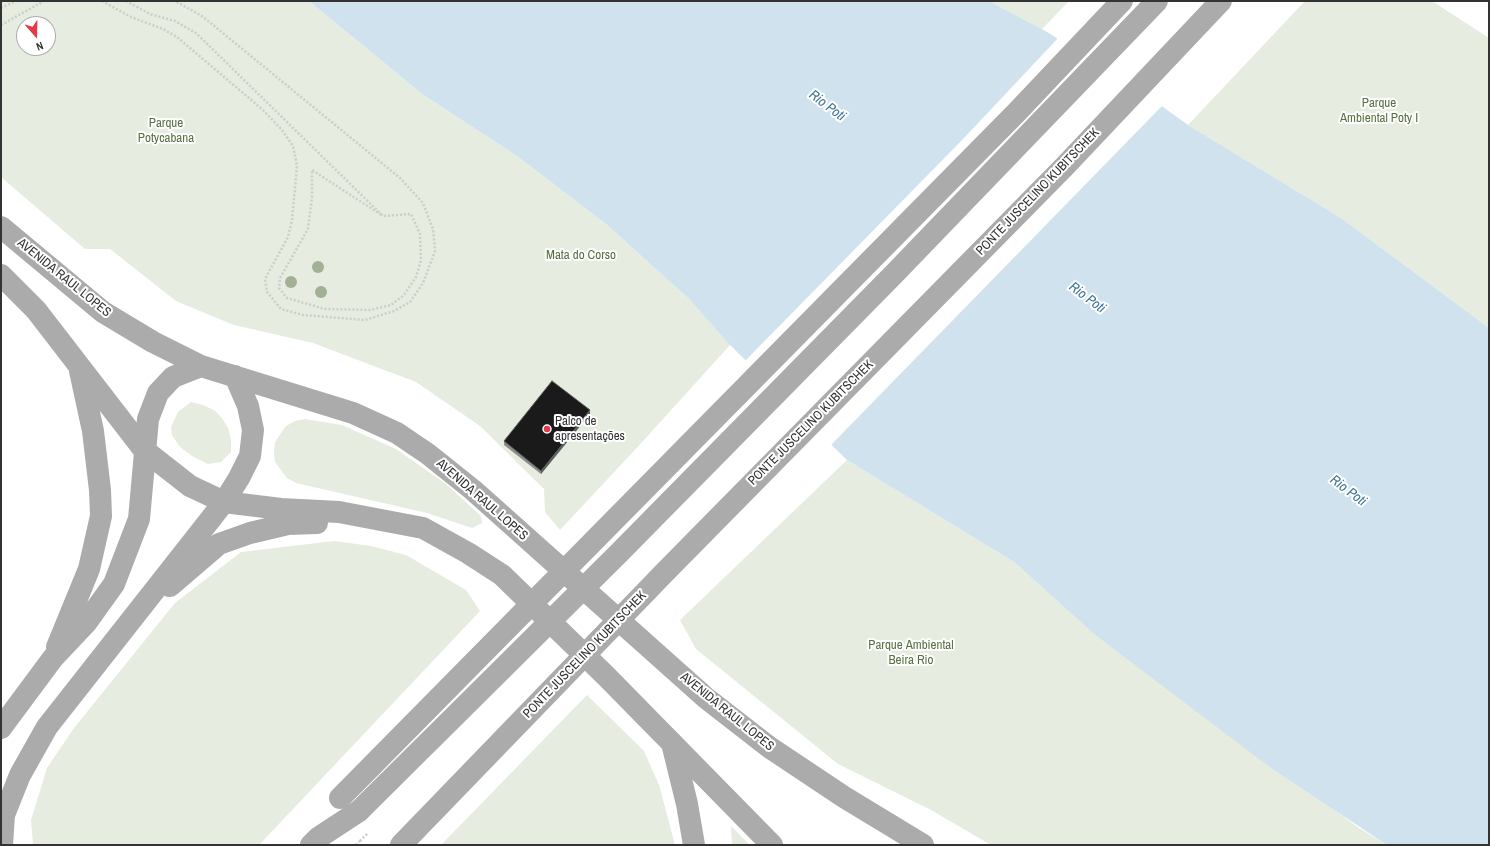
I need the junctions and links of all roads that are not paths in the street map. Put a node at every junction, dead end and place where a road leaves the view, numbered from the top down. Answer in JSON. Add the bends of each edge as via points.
{"nodes":[{"id":1,"x":1122,"y":1,"type":"edge"},
{"id":2,"x":1157,"y":1,"type":"edge"},
{"id":3,"x":1221,"y":1,"type":"edge"},
{"id":4,"x":1,"y":227,"type":"edge"},
{"id":5,"x":1,"y":275,"type":"edge"},
{"id":6,"x":78,"y":364,"type":"junction"},
{"id":7,"x":201,"y":366,"type":"junction"},
{"id":8,"x":235,"y":376,"type":"junction"},
{"id":9,"x":144,"y":450,"type":"junction"},
{"id":10,"x":224,"y":502,"type":"junction"},
{"id":11,"x":389,"y":522,"type":"junction"},
{"id":12,"x":130,"y":619,"type":"junction"},
{"id":13,"x":53,"y":658,"type":"junction"},
{"id":14,"x":1,"y":728,"type":"edge"},
{"id":15,"x":672,"y":742,"type":"junction"},
{"id":16,"x":314,"y":841,"type":"edge"},
{"id":17,"x":2,"y":845,"type":"edge"},
{"id":18,"x":401,"y":845,"type":"edge"},
{"id":19,"x":694,"y":845,"type":"edge"},
{"id":20,"x":772,"y":845,"type":"edge"},
{"id":21,"x":922,"y":845,"type":"edge"}],
"edges":[{"from":1,"to":16,"type":"main road","bridge":true,"via":[[1016,113],[340,798]]},
{"from":2,"to":16,"type":"main road","bridge":true,"via":[[894,274],[619,553],[359,811]]},
{"from":3,"to":18,"type":"main road","name":"PONTE JUSCELINO KUBITSCHEK","bridge":true,"via":[[1064,167]]},
{"from":4,"to":7,"type":"main road","name":"AVENIDA RAUL LOPES","via":[[103,312],[153,342]]},
{"from":5,"to":6,"type":"main road","via":[[36,310]]},
{"from":6,"to":9,"type":"main road"},
{"from":6,"to":13,"type":"main road","via":[[93,431],[101,516],[89,569]]},
{"from":7,"to":8,"type":"main road","name":"AVENIDA RAUL LOPES"},
{"from":7,"to":9,"type":"main road","via":[[173,377],[158,392],[148,419]]},
{"from":8,"to":10,"type":"main road","via":[[248,406],[253,430],[250,456]]},
{"from":8,"to":21,"type":"main road","name":"AVENIDA RAUL LOPES","via":[[352,413],[403,437],[428,454],[473,490],[706,698],[769,747]]},
{"from":9,"to":10,"type":"main road","via":[[190,486]]},
{"from":9,"to":13,"type":"main road","via":[[139,519],[114,584],[86,623]]},
{"from":10,"to":11,"type":"main road","via":[[280,509],[339,512]]},
{"from":10,"to":12,"type":"main road"},
{"from":11,"to":12,"type":"main road","via":[[288,524],[219,544]]},
{"from":11,"to":15,"type":"main road","via":[[423,528],[502,575]]},
{"from":12,"to":17,"type":"main road","via":[[47,727],[20,775],[4,815]]},
{"from":13,"to":14,"type":"main road"},
{"from":15,"to":19,"type":"main road"},
{"from":15,"to":20,"type":"main road"}]}
